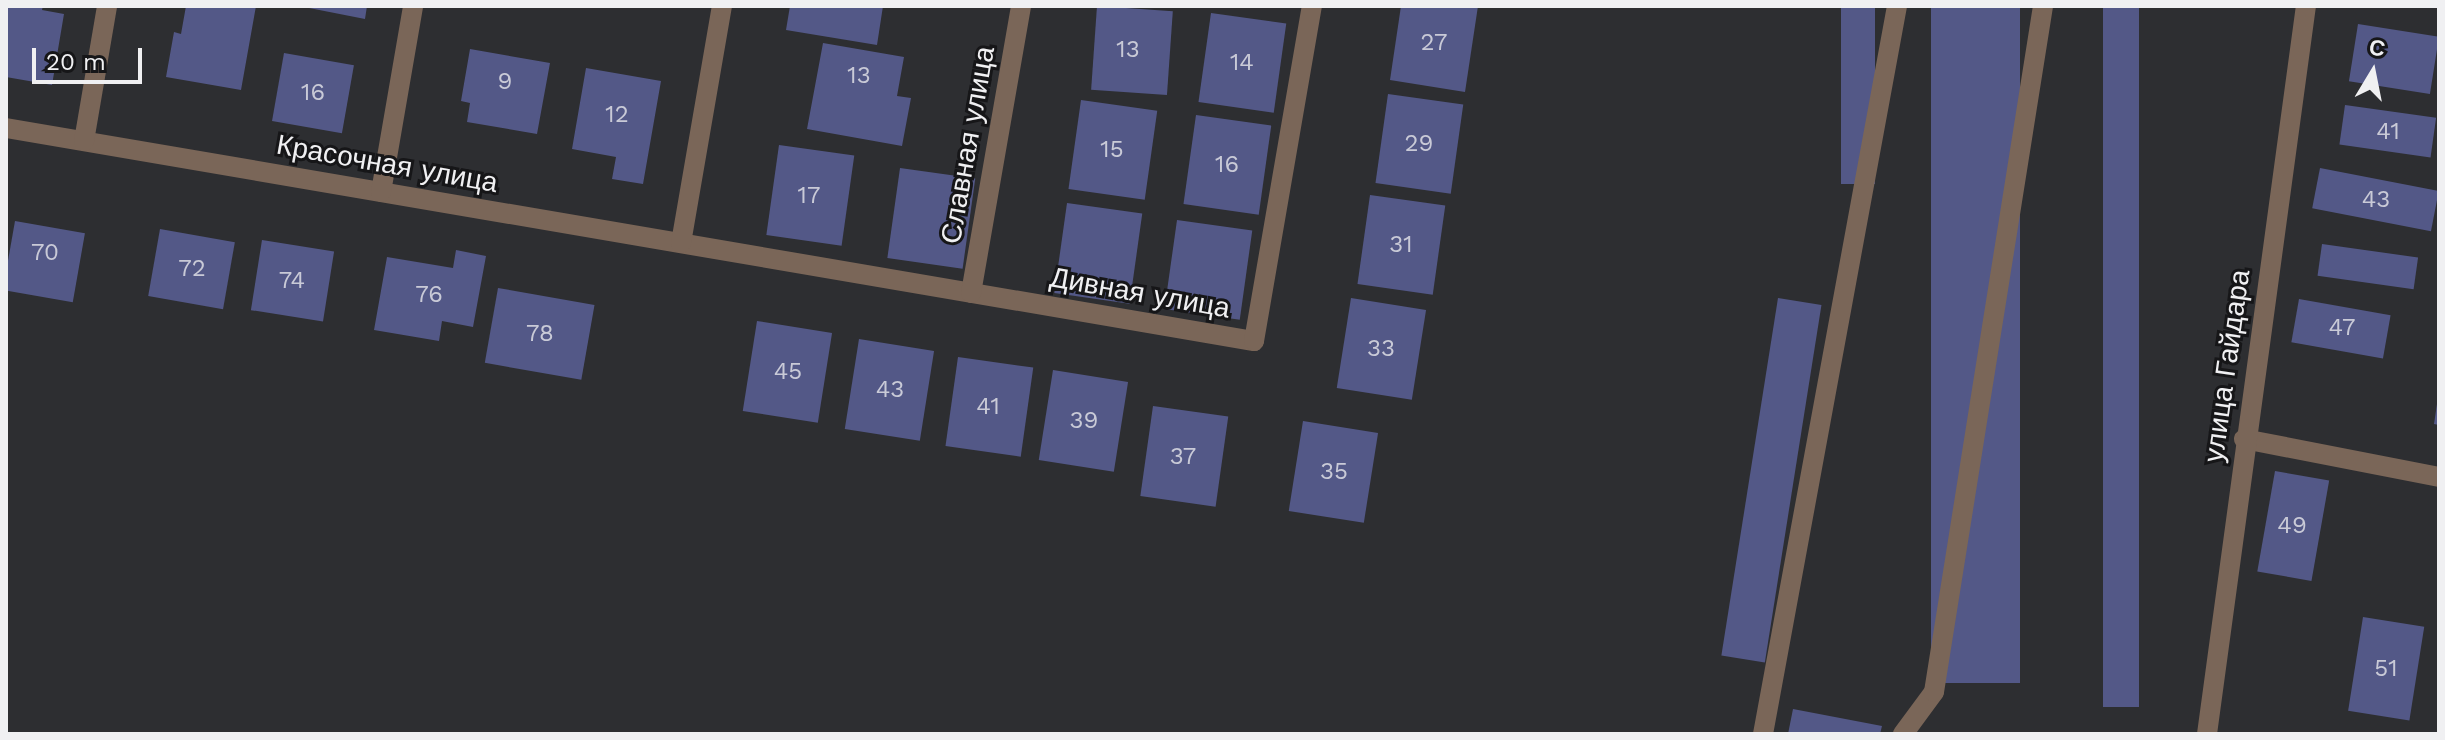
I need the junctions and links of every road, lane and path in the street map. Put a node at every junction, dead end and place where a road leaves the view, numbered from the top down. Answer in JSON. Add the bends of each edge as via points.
{"nodes":[{"id":1,"x":107,"y":6,"type":"edge"},
{"id":2,"x":413,"y":6,"type":"edge"},
{"id":3,"x":722,"y":6,"type":"edge"},
{"id":4,"x":1021,"y":6,"type":"edge"},
{"id":5,"x":1312,"y":6,"type":"edge"},
{"id":6,"x":1897,"y":6,"type":"edge"},
{"id":7,"x":2043,"y":6,"type":"edge"},
{"id":8,"x":2306,"y":6,"type":"edge"},
{"id":9,"x":6,"y":128,"type":"edge"},
{"id":10,"x":84,"y":141,"type":"junction"},
{"id":11,"x":381,"y":192,"type":"junction"},
{"id":12,"x":681,"y":243,"type":"junction"},
{"id":13,"x":971,"y":293,"type":"junction"},
{"id":14,"x":2244,"y":439,"type":"junction"},
{"id":15,"x":2439,"y":477,"type":"edge"},
{"id":16,"x":1763,"y":734,"type":"edge"},
{"id":17,"x":1903,"y":734,"type":"edge"},
{"id":18,"x":2207,"y":734,"type":"edge"}],
"edges":[{"from":1,"to":10,"type":"street"},
{"from":2,"to":11,"type":"street"},
{"from":3,"to":12,"type":"street"},
{"from":4,"to":13,"type":"street","name":"Славная улица"},
{"from":5,"to":13,"type":"street","name":"Дивная улица","via":[[1254,341]]},
{"from":6,"to":16,"type":"street"},
{"from":7,"to":17,"type":"street","via":[[1934,692]]},
{"from":8,"to":14,"type":"street","name":"улица Гайдара"},
{"from":9,"to":10,"type":"street","name":"Красочная улица"},
{"from":10,"to":11,"type":"street","name":"Красочная улица"},
{"from":11,"to":12,"type":"street","name":"Красочная улица"},
{"from":12,"to":13,"type":"street","name":"Дивная улица"},
{"from":14,"to":15,"type":"street"},
{"from":14,"to":18,"type":"street","name":"улица Гайдара"}]}
